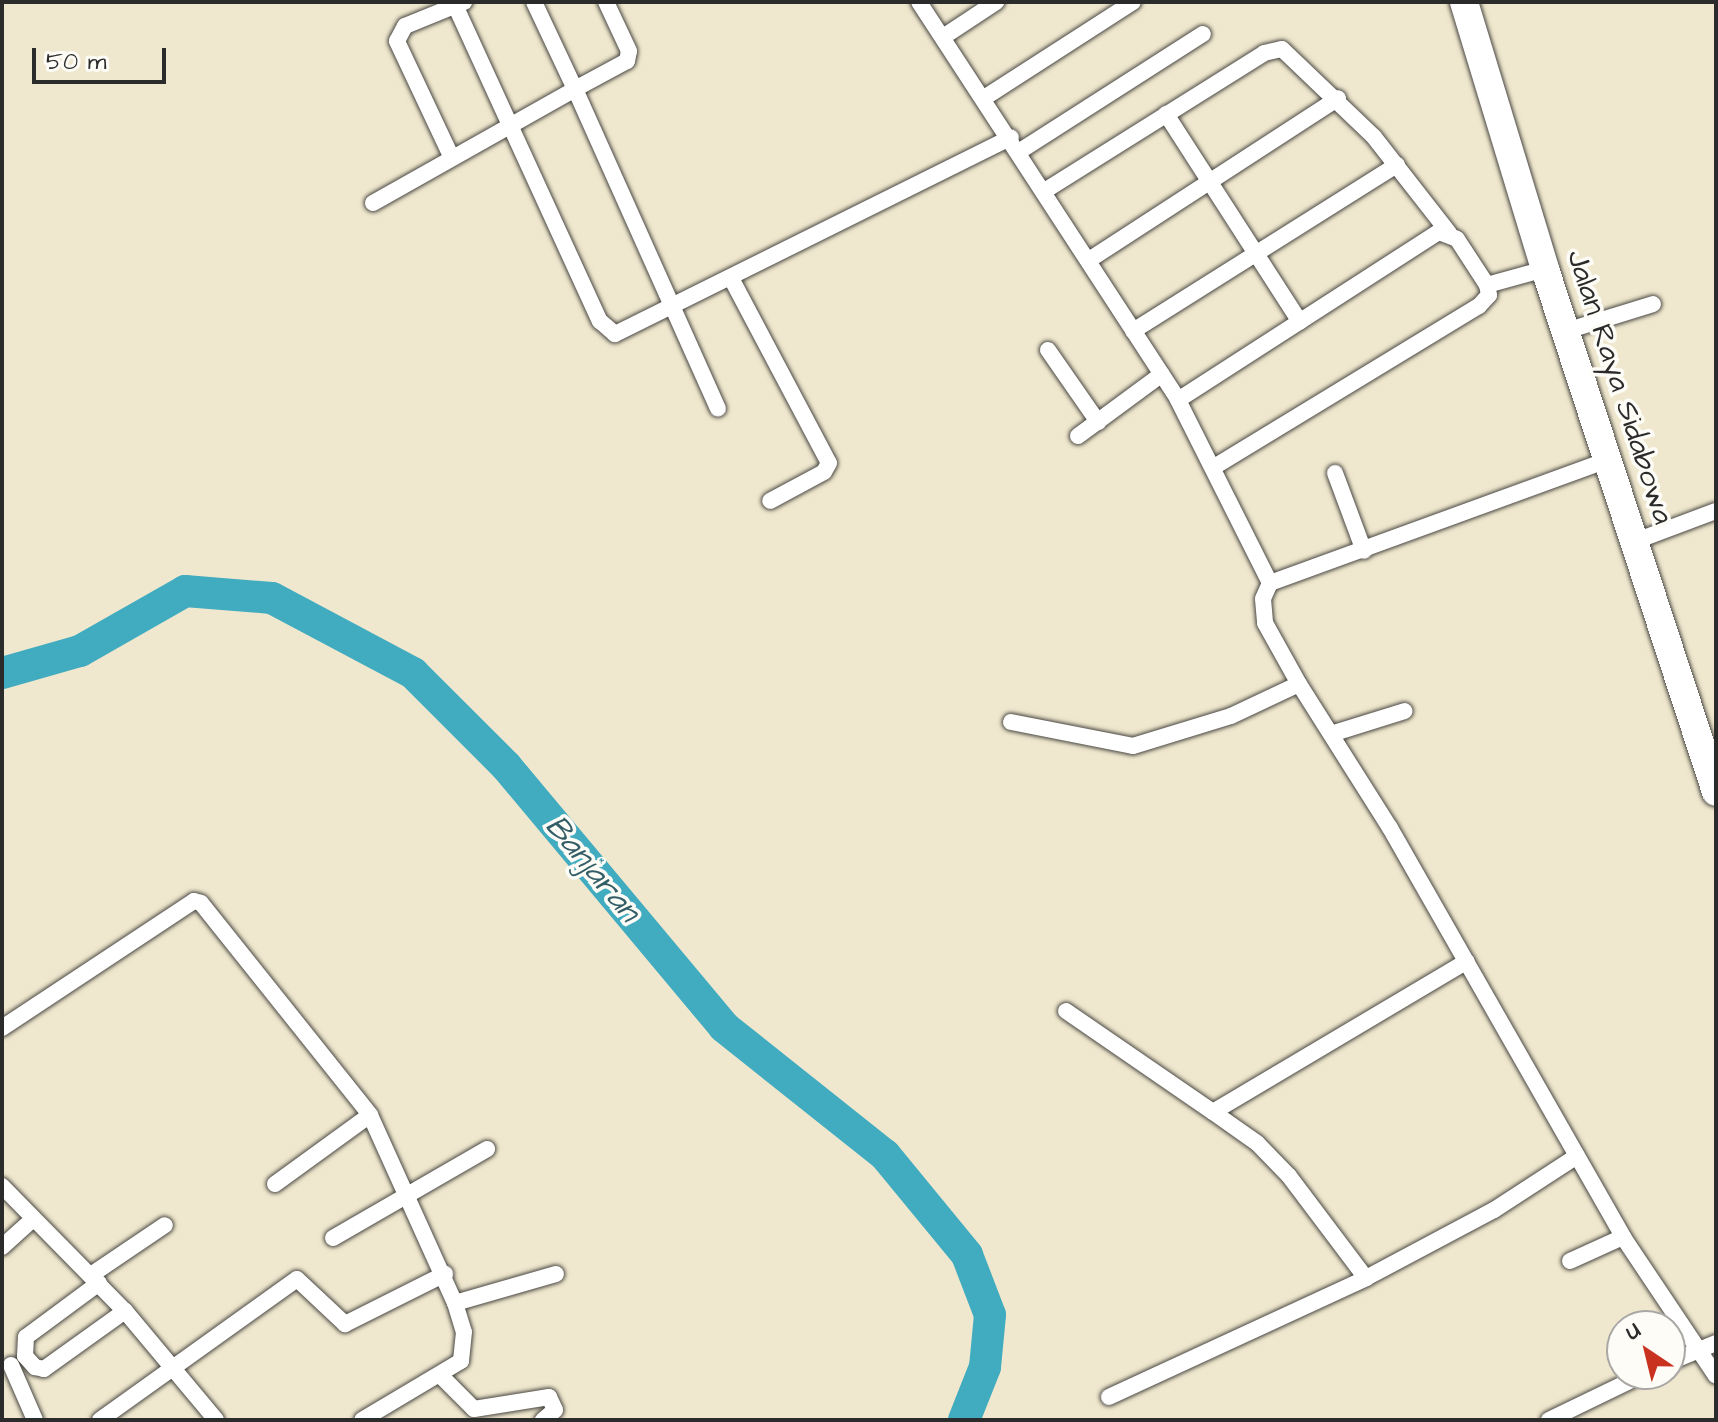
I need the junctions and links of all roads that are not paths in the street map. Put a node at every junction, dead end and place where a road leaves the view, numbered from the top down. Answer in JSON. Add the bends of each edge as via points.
{"nodes":[{"id":1,"x":534,"y":2,"type":"edge"},
{"id":2,"x":606,"y":2,"type":"edge"},
{"id":3,"x":919,"y":2,"type":"edge"},
{"id":4,"x":996,"y":2,"type":"edge"},
{"id":5,"x":1133,"y":2,"type":"edge"},
{"id":6,"x":1464,"y":2,"type":"edge"},
{"id":7,"x":460,"y":4,"type":"edge"},
{"id":8,"x":1203,"y":34,"type":"dead end"},
{"id":9,"x":943,"y":37,"type":"junction"},
{"id":10,"x":575,"y":89,"type":"junction"},
{"id":11,"x":984,"y":98,"type":"junction"},
{"id":12,"x":1338,"y":98,"type":"junction"},
{"id":13,"x":1166,"y":114,"type":"junction"},
{"id":14,"x":509,"y":122,"type":"junction"},
{"id":15,"x":1016,"y":144,"type":"junction"},
{"id":16,"x":451,"y":156,"type":"junction"},
{"id":17,"x":1397,"y":165,"type":"junction"},
{"id":18,"x":1209,"y":182,"type":"junction"},
{"id":19,"x":1046,"y":190,"type":"junction"},
{"id":20,"x":373,"y":203,"type":"dead end"},
{"id":21,"x":1449,"y":233,"type":"junction"},
{"id":22,"x":1254,"y":251,"type":"junction"},
{"id":23,"x":1089,"y":260,"type":"junction"},
{"id":24,"x":1545,"y":269,"type":"junction"},
{"id":25,"x":731,"y":278,"type":"junction"},
{"id":26,"x":1487,"y":285,"type":"junction"},
{"id":27,"x":1653,"y":304,"type":"dead end"},
{"id":28,"x":670,"y":308,"type":"junction"},
{"id":29,"x":1300,"y":322,"type":"junction"},
{"id":30,"x":1133,"y":331,"type":"junction"},
{"id":31,"x":1566,"y":331,"type":"junction"},
{"id":32,"x":1048,"y":350,"type":"dead end"},
{"id":33,"x":1162,"y":374,"type":"junction"},
{"id":34,"x":1178,"y":400,"type":"junction"},
{"id":35,"x":718,"y":409,"type":"dead end"},
{"id":36,"x":1098,"y":422,"type":"junction"},
{"id":37,"x":1078,"y":436,"type":"dead end"},
{"id":38,"x":1611,"y":459,"type":"junction"},
{"id":39,"x":1214,"y":467,"type":"junction"},
{"id":40,"x":1335,"y":473,"type":"dead end"},
{"id":41,"x":770,"y":501,"type":"dead end"},
{"id":42,"x":1716,"y":511,"type":"edge"},
{"id":43,"x":1636,"y":541,"type":"junction"},
{"id":44,"x":1364,"y":551,"type":"junction"},
{"id":45,"x":1270,"y":583,"type":"junction"},
{"id":46,"x":1299,"y":684,"type":"junction"},
{"id":47,"x":1405,"y":711,"type":"dead end"},
{"id":48,"x":1011,"y":722,"type":"dead end"},
{"id":49,"x":1331,"y":734,"type":"junction"},
{"id":50,"x":1716,"y":792,"type":"edge"},
{"id":51,"x":1467,"y":961,"type":"junction"},
{"id":52,"x":1066,"y":1011,"type":"dead end"},
{"id":53,"x":2,"y":1028,"type":"edge"},
{"id":54,"x":1213,"y":1112,"type":"junction"},
{"id":55,"x":370,"y":1115,"type":"junction"},
{"id":56,"x":487,"y":1149,"type":"dead end"},
{"id":57,"x":1577,"y":1156,"type":"junction"},
{"id":58,"x":275,"y":1184,"type":"dead end"},
{"id":59,"x":2,"y":1186,"type":"edge"},
{"id":60,"x":408,"y":1195,"type":"junction"},
{"id":61,"x":33,"y":1219,"type":"junction"},
{"id":62,"x":165,"y":1225,"type":"dead end"},
{"id":63,"x":1623,"y":1237,"type":"junction"},
{"id":64,"x":333,"y":1238,"type":"dead end"},
{"id":65,"x":2,"y":1247,"type":"edge"},
{"id":66,"x":1570,"y":1261,"type":"dead end"},
{"id":67,"x":445,"y":1274,"type":"junction"},
{"id":68,"x":556,"y":1274,"type":"dead end"},
{"id":69,"x":1366,"y":1278,"type":"junction"},
{"id":70,"x":95,"y":1279,"type":"junction"},
{"id":71,"x":455,"y":1303,"type":"junction"},
{"id":72,"x":125,"y":1311,"type":"junction"},
{"id":73,"x":1716,"y":1343,"type":"edge"},
{"id":74,"x":1700,"y":1350,"type":"junction"},
{"id":75,"x":1686,"y":1356,"type":"edge"},
{"id":76,"x":13,"y":1364,"type":"edge"},
{"id":77,"x":172,"y":1366,"type":"junction"},
{"id":78,"x":1716,"y":1376,"type":"edge"},
{"id":79,"x":442,"y":1377,"type":"junction"},
{"id":80,"x":1611,"y":1390,"type":"edge"},
{"id":81,"x":1109,"y":1397,"type":"dead end"},
{"id":82,"x":35,"y":1420,"type":"edge"},
{"id":83,"x":100,"y":1420,"type":"edge"},
{"id":84,"x":216,"y":1420,"type":"edge"},
{"id":85,"x":362,"y":1420,"type":"edge"},
{"id":86,"x":543,"y":1420,"type":"edge"},
{"id":87,"x":1549,"y":1420,"type":"edge"}],
"edges":[{"from":1,"to":10,"type":"street"},
{"from":2,"to":10,"type":"street","via":[[629,51],[627,61]]},
{"from":3,"to":9,"type":"street"},
{"from":4,"to":9,"type":"street"},
{"from":5,"to":11,"type":"street"},
{"from":6,"to":24,"type":"highway","name":"Jalan Raya Sidabowa"},
{"from":7,"to":14,"type":"street"},
{"from":7,"to":16,"type":"street","via":[[405,26],[397,41]]},
{"from":8,"to":15,"type":"street"},
{"from":9,"to":11,"type":"street"},
{"from":10,"to":14,"type":"street"},
{"from":10,"to":28,"type":"street"},
{"from":11,"to":15,"type":"street"},
{"from":12,"to":13,"type":"street","via":[[1282,49],[1264,53]]},
{"from":12,"to":17,"type":"street"},
{"from":12,"to":18,"type":"street"},
{"from":13,"to":18,"type":"street"},
{"from":13,"to":19,"type":"street"},
{"from":14,"to":16,"type":"street"},
{"from":14,"to":28,"type":"street","via":[[607,330],[615,334]]},
{"from":15,"to":19,"type":"street"},
{"from":15,"to":25,"type":"street"},
{"from":16,"to":20,"type":"street"},
{"from":17,"to":21,"type":"street"},
{"from":17,"to":22,"type":"street"},
{"from":18,"to":22,"type":"street"},
{"from":18,"to":23,"type":"street"},
{"from":19,"to":23,"type":"street"},
{"from":21,"to":26,"type":"street"},
{"from":21,"to":29,"type":"street","via":[[1421,243]]},
{"from":22,"to":29,"type":"street"},
{"from":22,"to":30,"type":"street"},
{"from":23,"to":30,"type":"street"},
{"from":24,"to":26,"type":"street"},
{"from":24,"to":31,"type":"highway","name":"Jalan Raya Sidabowa"},
{"from":25,"to":28,"type":"street"},
{"from":25,"to":41,"type":"street","via":[[829,463],[824,472]]},
{"from":26,"to":39,"type":"street","via":[[1489,295],[1479,306]]},
{"from":27,"to":31,"type":"street"},
{"from":28,"to":35,"type":"street"},
{"from":29,"to":34,"type":"street"},
{"from":30,"to":33,"type":"street"},
{"from":31,"to":38,"type":"highway","name":"Jalan Raya Sidabowa"},
{"from":32,"to":36,"type":"street"},
{"from":33,"to":34,"type":"street"},
{"from":33,"to":36,"type":"street"},
{"from":34,"to":39,"type":"street"},
{"from":36,"to":37,"type":"street"},
{"from":38,"to":43,"type":"highway","name":"Jalan Raya Sidabowa"},
{"from":38,"to":44,"type":"street"},
{"from":39,"to":45,"type":"street"},
{"from":40,"to":44,"type":"street"},
{"from":42,"to":43,"type":"street"},
{"from":43,"to":50,"type":"highway","name":"Jalan Raya Sidabowa"},
{"from":44,"to":45,"type":"street"},
{"from":45,"to":46,"type":"street","via":[[1263,599],[1265,623]]},
{"from":46,"to":48,"type":"street","via":[[1231,716],[1133,746]]},
{"from":46,"to":49,"type":"street"},
{"from":47,"to":49,"type":"street"},
{"from":49,"to":51,"type":"street"},
{"from":51,"to":54,"type":"street"},
{"from":51,"to":57,"type":"street"},
{"from":52,"to":54,"type":"street"},
{"from":53,"to":55,"type":"street","via":[[198,902]]},
{"from":54,"to":69,"type":"street","via":[[1257,1143],[1289,1176]]},
{"from":55,"to":58,"type":"street"},
{"from":55,"to":60,"type":"street"},
{"from":56,"to":60,"type":"street"},
{"from":57,"to":63,"type":"street"},
{"from":57,"to":69,"type":"street","via":[[1494,1210]]},
{"from":59,"to":61,"type":"street"},
{"from":60,"to":64,"type":"street"},
{"from":60,"to":67,"type":"street"},
{"from":61,"to":65,"type":"street"},
{"from":61,"to":70,"type":"street"},
{"from":62,"to":70,"type":"street"},
{"from":63,"to":66,"type":"street"},
{"from":63,"to":74,"type":"street"},
{"from":67,"to":71,"type":"street"},
{"from":67,"to":77,"type":"street","via":[[345,1324],[297,1279]]},
{"from":68,"to":71,"type":"street"},
{"from":69,"to":81,"type":"street"},
{"from":70,"to":72,"type":"street"},
{"from":70,"to":76,"type":"street","via":[[26,1337]]},
{"from":71,"to":79,"type":"street","via":[[465,1345],[461,1361]]},
{"from":72,"to":76,"type":"street","via":[[44,1369]]},
{"from":72,"to":77,"type":"street"},
{"from":73,"to":74,"type":"street"},
{"from":74,"to":75,"type":"street"},
{"from":74,"to":78,"type":"street"},
{"from":76,"to":82,"type":"street"},
{"from":77,"to":83,"type":"street"},
{"from":77,"to":84,"type":"street"},
{"from":79,"to":85,"type":"street"},
{"from":79,"to":86,"type":"street","via":[[474,1409],[549,1397],[555,1410]]},
{"from":80,"to":87,"type":"street"}]}
